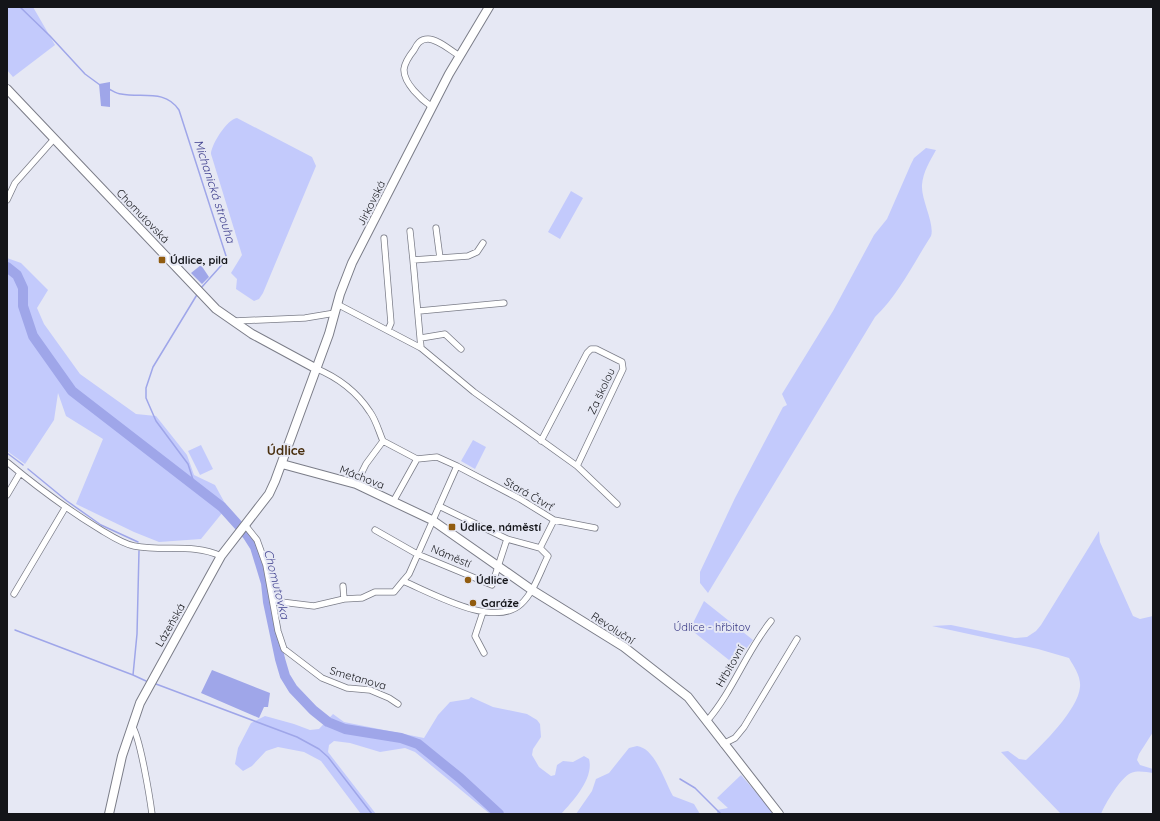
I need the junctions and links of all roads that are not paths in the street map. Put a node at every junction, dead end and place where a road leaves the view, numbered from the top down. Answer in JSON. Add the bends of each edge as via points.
{"nodes":[{"id":1,"x":489,"y":7,"type":"edge"},
{"id":2,"x":460,"y":56,"type":"junction"},
{"id":3,"x":7,"y":89,"type":"edge"},
{"id":4,"x":432,"y":107,"type":"junction"},
{"id":5,"x":54,"y":139,"type":"junction"},
{"id":6,"x":7,"y":200,"type":"edge"},
{"id":7,"x":436,"y":228,"type":"dead end"},
{"id":8,"x":410,"y":230,"type":"dead end"},
{"id":9,"x":384,"y":238,"type":"dead end"},
{"id":10,"x":483,"y":242,"type":"dead end"},
{"id":11,"x":440,"y":258,"type":"junction"},
{"id":12,"x":413,"y":260,"type":"junction"},
{"id":13,"x":504,"y":303,"type":"dead end"},
{"id":14,"x":337,"y":304,"type":"junction"},
{"id":15,"x":419,"y":311,"type":"junction"},
{"id":16,"x":335,"y":313,"type":"junction"},
{"id":17,"x":235,"y":321,"type":"junction"},
{"id":18,"x":388,"y":330,"type":"junction"},
{"id":19,"x":421,"y":338,"type":"junction"},
{"id":20,"x":420,"y":348,"type":"junction"},
{"id":21,"x":461,"y":349,"type":"dead end"},
{"id":22,"x":315,"y":368,"type":"junction"},
{"id":23,"x":383,"y":440,"type":"junction"},
{"id":24,"x":541,"y":441,"type":"junction"},
{"id":25,"x":417,"y":458,"type":"junction"},
{"id":26,"x":7,"y":462,"type":"edge"},
{"id":27,"x":282,"y":464,"type":"junction"},
{"id":28,"x":457,"y":466,"type":"junction"},
{"id":29,"x":577,"y":466,"type":"junction"},
{"id":30,"x":20,"y":474,"type":"junction"},
{"id":31,"x":356,"y":484,"type":"junction"},
{"id":32,"x":7,"y":495,"type":"edge"},
{"id":33,"x":393,"y":502,"type":"junction"},
{"id":34,"x":617,"y":504,"type":"dead end"},
{"id":35,"x":439,"y":506,"type":"junction"},
{"id":36,"x":65,"y":508,"type":"junction"},
{"id":37,"x":432,"y":520,"type":"junction"},
{"id":38,"x":554,"y":520,"type":"junction"},
{"id":39,"x":243,"y":528,"type":"junction"},
{"id":40,"x":595,"y":528,"type":"dead end"},
{"id":41,"x":375,"y":530,"type":"dead end"},
{"id":42,"x":507,"y":539,"type":"junction"},
{"id":43,"x":540,"y":548,"type":"junction"},
{"id":44,"x":417,"y":554,"type":"junction"},
{"id":45,"x":221,"y":556,"type":"junction"},
{"id":46,"x":498,"y":566,"type":"junction"},
{"id":47,"x":403,"y":581,"type":"junction"},
{"id":48,"x":343,"y":586,"type":"dead end"},
{"id":49,"x":532,"y":590,"type":"junction"},
{"id":50,"x":14,"y":594,"type":"dead end"},
{"id":51,"x":344,"y":599,"type":"junction"},
{"id":52,"x":273,"y":601,"type":"junction"},
{"id":53,"x":483,"y":612,"type":"junction"},
{"id":54,"x":771,"y":621,"type":"dead end"},
{"id":55,"x":797,"y":639,"type":"dead end"},
{"id":56,"x":484,"y":653,"type":"dead end"},
{"id":57,"x":398,"y":704,"type":"dead end"},
{"id":58,"x":707,"y":721,"type":"junction"},
{"id":59,"x":132,"y":726,"type":"junction"},
{"id":60,"x":723,"y":744,"type":"junction"},
{"id":61,"x":109,"y":814,"type":"edge"},
{"id":62,"x":152,"y":814,"type":"edge"},
{"id":63,"x":779,"y":814,"type":"edge"}],
"edges":[{"from":1,"to":2,"type":"street","name":"Jirkovská"},
{"from":2,"to":4,"type":"street","name":"Jirkovská"},
{"from":2,"to":4,"type":"street","via":[[426,39],[418,42],[406,63],[404,72],[407,79]]},
{"from":3,"to":5,"type":"street","name":"Chomutovská"},
{"from":4,"to":14,"type":"street","name":"Jirkovská","via":[[352,263]]},
{"from":5,"to":6,"type":"street","via":[[15,183]]},
{"from":5,"to":17,"type":"street","name":"Chomutovská","via":[[216,309]]},
{"from":7,"to":11,"type":"street"},
{"from":8,"to":12,"type":"street"},
{"from":9,"to":18,"type":"street","via":[[391,323]]},
{"from":10,"to":11,"type":"street","via":[[477,252],[468,256]]},
{"from":11,"to":12,"type":"street"},
{"from":12,"to":15,"type":"street"},
{"from":13,"to":15,"type":"street"},
{"from":14,"to":16,"type":"street","name":"Jirkovská"},
{"from":14,"to":18,"type":"street"},
{"from":15,"to":19,"type":"street"},
{"from":16,"to":17,"type":"street","via":[[305,318]]},
{"from":16,"to":22,"type":"street","name":"Jirkovská"},
{"from":17,"to":22,"type":"street","name":"Chomutovská","via":[[252,334]]},
{"from":18,"to":20,"type":"street"},
{"from":19,"to":20,"type":"street"},
{"from":19,"to":21,"type":"street","via":[[446,334]]},
{"from":20,"to":24,"type":"street"},
{"from":22,"to":23,"type":"street","via":[[333,376],[371,412]]},
{"from":22,"to":27,"type":"street","name":"Jirkovská"},
{"from":23,"to":25,"type":"street"},
{"from":23,"to":31,"type":"street"},
{"from":24,"to":29,"type":"street"},
{"from":24,"to":29,"type":"street","name":"Za školou","via":[[591,349],[622,362],[623,369]]},
{"from":25,"to":28,"type":"street","name":"Stará Čtvrť","via":[[437,457]]},
{"from":25,"to":33,"type":"street"},
{"from":26,"to":30,"type":"street"},
{"from":27,"to":31,"type":"street","name":"Máchova"},
{"from":27,"to":39,"type":"street","name":"Lázeňská","via":[[269,494]]},
{"from":28,"to":35,"type":"street"},
{"from":28,"to":38,"type":"street","name":"Stará Čtvrť"},
{"from":29,"to":34,"type":"street"},
{"from":30,"to":32,"type":"street"},
{"from":30,"to":36,"type":"street"},
{"from":31,"to":33,"type":"street","name":"Máchova"},
{"from":33,"to":37,"type":"street","name":"Máchova"},
{"from":35,"to":37,"type":"street","name":"Náměstí"},
{"from":35,"to":42,"type":"street"},
{"from":36,"to":45,"type":"street","via":[[133,546],[196,548]]},
{"from":36,"to":50,"type":"street"},
{"from":37,"to":44,"type":"street","name":"Náměstí"},
{"from":37,"to":46,"type":"street","name":"Náměstí"},
{"from":38,"to":40,"type":"street","name":"Stará Čtvrť"},
{"from":38,"to":43,"type":"street"},
{"from":39,"to":45,"type":"street","name":"Lázeňská"},
{"from":39,"to":52,"type":"street","name":"Smetanova","via":[[253,533],[261,548]]},
{"from":41,"to":44,"type":"street"},
{"from":42,"to":43,"type":"street"},
{"from":42,"to":46,"type":"street","name":"Náměstí"},
{"from":43,"to":49,"type":"street","via":[[548,556]]},
{"from":44,"to":46,"type":"street","name":"Náměstí","via":[[492,585]]},
{"from":44,"to":47,"type":"street","via":[[409,574]]},
{"from":45,"to":59,"type":"street","name":"Lázeňská","via":[[143,696]]},
{"from":46,"to":49,"type":"street","name":"Revoluční"},
{"from":47,"to":51,"type":"street","via":[[394,592],[375,592],[362,598]]},
{"from":47,"to":53,"type":"street"},
{"from":48,"to":51,"type":"street"},
{"from":49,"to":53,"type":"street","via":[[521,604],[510,612]]},
{"from":49,"to":58,"type":"street","name":"Revoluční","via":[[624,647],[688,697]]},
{"from":51,"to":52,"type":"street","via":[[314,606]]},
{"from":52,"to":57,"type":"street","name":"Smetanova","via":[[284,649],[333,684],[370,690]]},
{"from":53,"to":56,"type":"street","via":[[475,636]]},
{"from":54,"to":58,"type":"street","name":"Hřbitovní","via":[[757,638],[717,710]]},
{"from":55,"to":60,"type":"street","via":[[744,726],[734,738]]},
{"from":58,"to":60,"type":"street","name":"Revoluční"},
{"from":59,"to":61,"type":"street","name":"Lázeňská","via":[[122,756]]},
{"from":59,"to":62,"type":"street","via":[[140,752]]},
{"from":60,"to":63,"type":"street","name":"Revoluční"}]}
